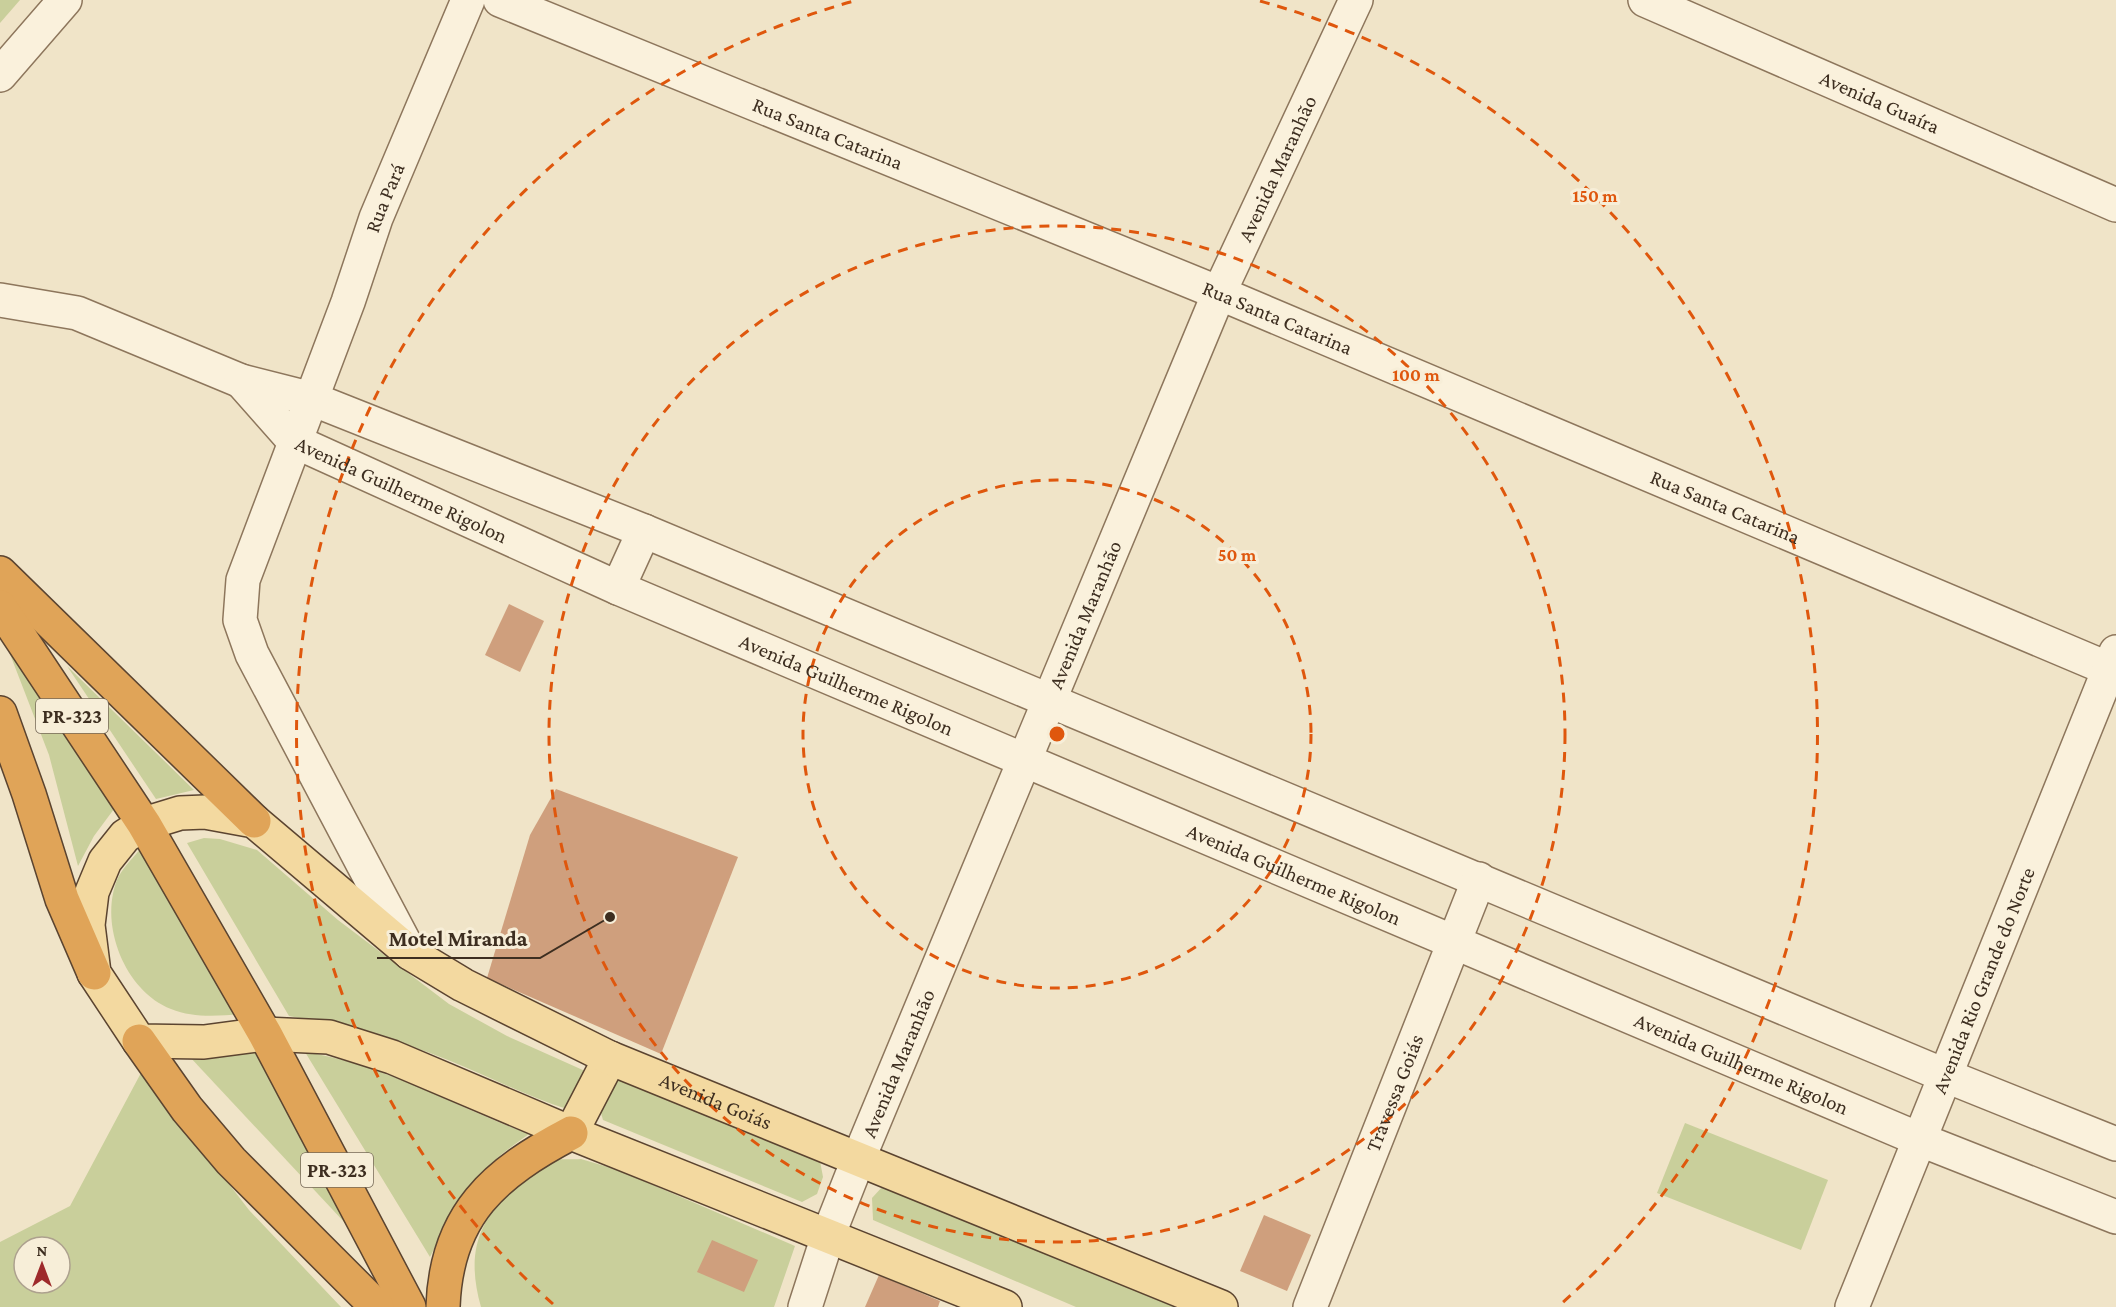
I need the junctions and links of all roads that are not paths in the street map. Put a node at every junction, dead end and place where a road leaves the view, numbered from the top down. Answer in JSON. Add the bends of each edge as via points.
{"nodes":[{"id":1,"x":64,"y":0,"type":"edge"},
{"id":2,"x":468,"y":0,"type":"edge"},
{"id":3,"x":500,"y":0,"type":"edge"},
{"id":4,"x":1356,"y":0,"type":"edge"},
{"id":5,"x":1645,"y":0,"type":"edge"},
{"id":6,"x":0,"y":75,"type":"edge"},
{"id":7,"x":2116,"y":205,"type":"edge"},
{"id":8,"x":1219,"y":293,"type":"junction"},
{"id":9,"x":0,"y":300,"type":"edge"},
{"id":10,"x":241,"y":381,"type":"junction"},
{"id":11,"x":312,"y":399,"type":"junction"},
{"id":12,"x":294,"y":441,"type":"junction"},
{"id":13,"x":644,"y":531,"type":"junction"},
{"id":14,"x":0,"y":573,"type":"edge"},
{"id":15,"x":618,"y":588,"type":"junction"},
{"id":16,"x":0,"y":607,"type":"edge"},
{"id":17,"x":2114,"y":665,"type":"edge"},
{"id":18,"x":1048,"y":699,"type":"junction"},
{"id":19,"x":0,"y":713,"type":"edge"},
{"id":20,"x":1025,"y":762,"type":"junction"},
{"id":21,"x":254,"y":821,"type":"junction"},
{"id":22,"x":144,"y":824,"type":"junction"},
{"id":23,"x":1479,"y":879,"type":"junction"},
{"id":24,"x":1454,"y":941,"type":"junction"},
{"id":25,"x":410,"y":953,"type":"junction"},
{"id":26,"x":94,"y":973,"type":"junction"},
{"id":27,"x":265,"y":1034,"type":"junction"},
{"id":28,"x":139,"y":1041,"type":"junction"},
{"id":29,"x":610,"y":1059,"type":"junction"},
{"id":30,"x":1944,"y":1075,"type":"junction"},
{"id":31,"x":571,"y":1133,"type":"junction"},
{"id":32,"x":1921,"y":1140,"type":"junction"},
{"id":33,"x":2116,"y":1144,"type":"edge"},
{"id":34,"x":858,"y":1160,"type":"junction"},
{"id":35,"x":2116,"y":1217,"type":"edge"},
{"id":36,"x":828,"y":1236,"type":"junction"},
{"id":37,"x":377,"y":1307,"type":"edge"},
{"id":38,"x":410,"y":1307,"type":"edge"},
{"id":39,"x":443,"y":1307,"type":"edge"},
{"id":40,"x":805,"y":1307,"type":"edge"},
{"id":41,"x":1005,"y":1307,"type":"edge"},
{"id":42,"x":1221,"y":1307,"type":"edge"},
{"id":43,"x":1310,"y":1307,"type":"edge"},
{"id":44,"x":1852,"y":1307,"type":"edge"}],
"edges":[{"from":1,"to":6,"type":"street"},
{"from":2,"to":11,"type":"street","name":"Rua Pará","via":[[376,218]]},
{"from":3,"to":8,"type":"street","name":"Rua Santa Catarina"},
{"from":4,"to":8,"type":"street","name":"Avenida Maranhão"},
{"from":5,"to":7,"type":"street","name":"Avenida Guaíra"},
{"from":8,"to":17,"type":"street","name":"Rua Santa Catarina"},
{"from":8,"to":18,"type":"street","name":"Avenida Maranhão"},
{"from":9,"to":10,"type":"street","via":[[77,312]]},
{"from":10,"to":11,"type":"street"},
{"from":10,"to":12,"type":"street"},
{"from":11,"to":12,"type":"street","name":"Avenida Guilherme Rigolon"},
{"from":11,"to":13,"type":"street","name":"Avenida Guilherme Rigolon"},
{"from":12,"to":15,"type":"street","name":"Avenida Guilherme Rigolon"},
{"from":12,"to":25,"type":"street","via":[[243,580],[240,620],[252,654]]},
{"from":13,"to":15,"type":"street"},
{"from":13,"to":18,"type":"street","name":"Avenida Guilherme Rigolon"},
{"from":14,"to":21,"type":"highway"},
{"from":15,"to":20,"type":"street","name":"Avenida Guilherme Rigolon"},
{"from":16,"to":22,"type":"highway","number":"PR-323"},
{"from":17,"to":30,"type":"street","name":"Avenida Rio Grande do Norte"},
{"from":18,"to":20,"type":"street","name":"Avenida Maranhão"},
{"from":18,"to":23,"type":"street","name":"Avenida Guilherme Rigolon"},
{"from":19,"to":26,"type":"highway","via":[[62,899]]},
{"from":20,"to":24,"type":"street","name":"Avenida Guilherme Rigolon"},
{"from":20,"to":34,"type":"street","name":"Avenida Maranhão"},
{"from":21,"to":22,"type":"main road","via":[[205,812],[180,813]]},
{"from":21,"to":25,"type":"main road","name":"Avenida Goiás"},
{"from":22,"to":26,"type":"main road","via":[[125,836],[105,861],[92,892],[88,925]]},
{"from":22,"to":27,"type":"highway","number":"PR-323"},
{"from":23,"to":24,"type":"street","name":"Travessa Goiás"},
{"from":23,"to":30,"type":"street","name":"Avenida Guilherme Rigolon"},
{"from":24,"to":32,"type":"street","name":"Avenida Guilherme Rigolon"},
{"from":24,"to":43,"type":"street","name":"Travessa Goiás"},
{"from":25,"to":29,"type":"main road","name":"Avenida Goiás","via":[[463,985]]},
{"from":26,"to":28,"type":"main road"},
{"from":27,"to":28,"type":"main road","via":[[204,1042]]},
{"from":27,"to":31,"type":"main road","via":[[329,1037],[392,1057]]},
{"from":27,"to":38,"type":"highway","number":"PR-323"},
{"from":28,"to":37,"type":"highway","via":[[231,1161]]},
{"from":29,"to":31,"type":"main road"},
{"from":29,"to":34,"type":"main road","name":"Avenida Goiás"},
{"from":30,"to":32,"type":"street","name":"Avenida Rio Grande do Norte"},
{"from":30,"to":33,"type":"street","name":"Avenida Guilherme Rigolon"},
{"from":31,"to":36,"type":"main road"},
{"from":31,"to":39,"type":"highway","via":[[520,1161],[472,1207],[450,1255]]},
{"from":32,"to":35,"type":"street","name":"Avenida Guilherme Rigolon"},
{"from":32,"to":44,"type":"street","name":"Avenida Rio Grande do Norte"},
{"from":34,"to":36,"type":"street","name":"Avenida Maranhão"},
{"from":34,"to":42,"type":"main road","name":"Avenida Goiás"},
{"from":36,"to":40,"type":"street","name":"Avenida Maranhão"},
{"from":36,"to":41,"type":"main road"}]}
